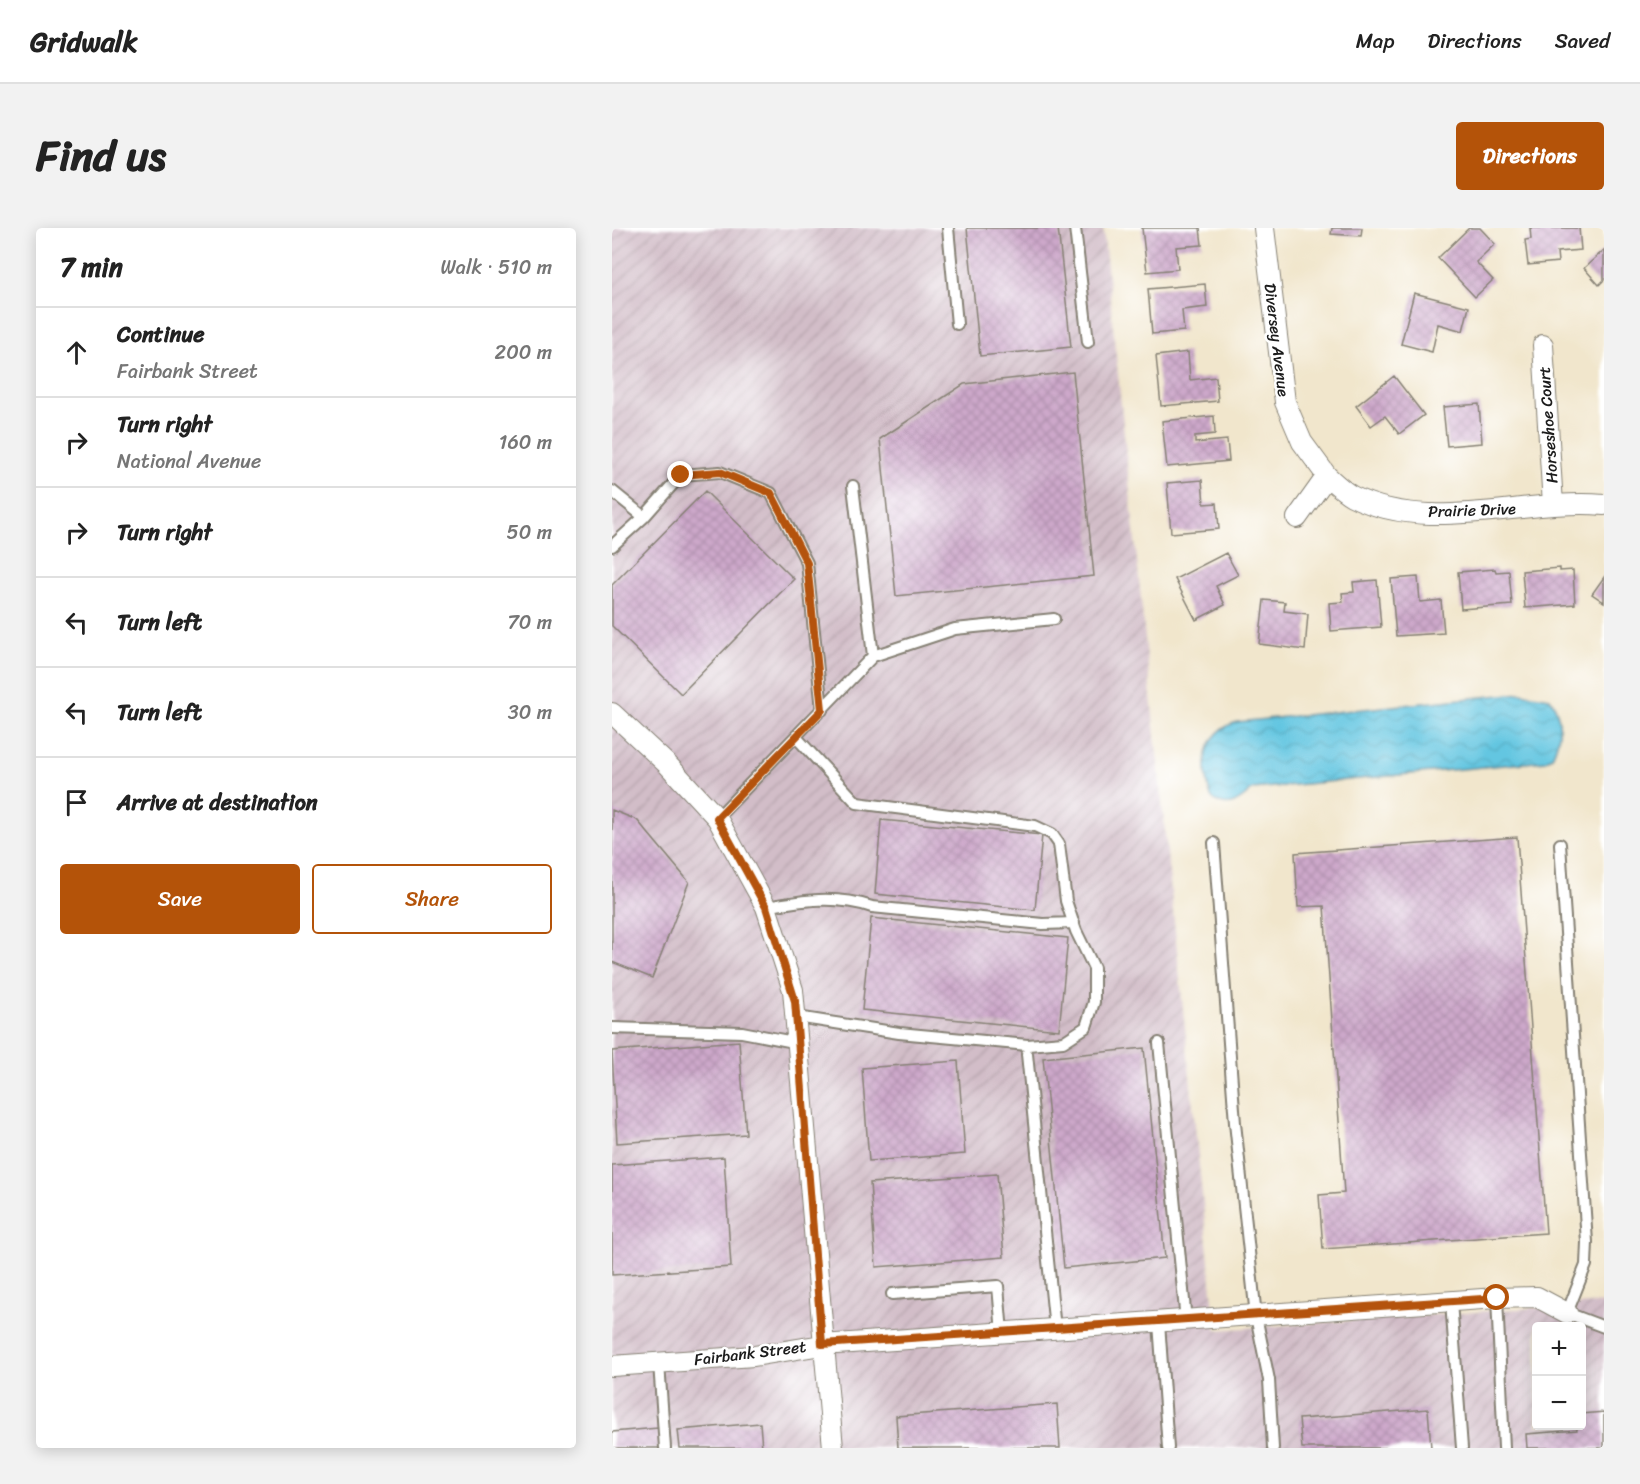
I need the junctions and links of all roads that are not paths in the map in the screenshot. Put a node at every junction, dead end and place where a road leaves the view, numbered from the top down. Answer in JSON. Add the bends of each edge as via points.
{"nodes":[{"id":1,"x":948,"y":228,"type":"edge"},
{"id":2,"x":1075,"y":228,"type":"edge"},
{"id":3,"x":1264,"y":228,"type":"edge"},
{"id":4,"x":957,"y":324,"type":"dead end"},
{"id":5,"x":1088,"y":342,"type":"dead end"},
{"id":6,"x":1543,"y":345,"type":"dead end"},
{"id":7,"x":1327,"y":476,"type":"junction"},
{"id":8,"x":853,"y":486,"type":"dead end"},
{"id":9,"x":612,"y":491,"type":"edge"},
{"id":10,"x":1553,"y":505,"type":"junction"},
{"id":11,"x":1604,"y":505,"type":"edge"},
{"id":12,"x":644,"y":517,"type":"junction"},
{"id":13,"x":1297,"y":518,"type":"dead end"},
{"id":14,"x":612,"y":546,"type":"edge"},
{"id":15,"x":1054,"y":619,"type":"dead end"},
{"id":16,"x":873,"y":656,"type":"junction"},
{"id":17,"x":822,"y":710,"type":"junction"},
{"id":18,"x":612,"y":713,"type":"edge"},
{"id":19,"x":796,"y":737,"type":"junction"},
{"id":20,"x":717,"y":818,"type":"junction"},
{"id":21,"x":1214,"y":843,"type":"dead end"},
{"id":22,"x":1560,"y":844,"type":"dead end"},
{"id":23,"x":766,"y":907,"type":"junction"},
{"id":24,"x":1074,"y":924,"type":"junction"},
{"id":25,"x":797,"y":1017,"type":"junction"},
{"id":26,"x":612,"y":1028,"type":"edge"},
{"id":27,"x":799,"y":1043,"type":"junction"},
{"id":28,"x":1159,"y":1043,"type":"dead end"},
{"id":29,"x":1027,"y":1054,"type":"dead end"},
{"id":30,"x":892,"y":1294,"type":"dead end"},
{"id":31,"x":1497,"y":1298,"type":"junction"},
{"id":32,"x":1451,"y":1302,"type":"junction"},
{"id":33,"x":1567,"y":1313,"type":"junction"},
{"id":34,"x":1256,"y":1316,"type":"junction"},
{"id":35,"x":1186,"y":1321,"type":"junction"},
{"id":36,"x":1159,"y":1323,"type":"junction"},
{"id":37,"x":1604,"y":1327,"type":"edge"},
{"id":38,"x":1056,"y":1329,"type":"junction"},
{"id":39,"x":1002,"y":1333,"type":"junction"},
{"id":40,"x":822,"y":1344,"type":"junction"},
{"id":41,"x":659,"y":1363,"type":"junction"},
{"id":42,"x":612,"y":1366,"type":"edge"},
{"id":43,"x":664,"y":1448,"type":"edge"},
{"id":44,"x":832,"y":1448,"type":"edge"},
{"id":45,"x":1168,"y":1448,"type":"edge"},
{"id":46,"x":1273,"y":1448,"type":"edge"},
{"id":47,"x":1462,"y":1448,"type":"edge"},
{"id":48,"x":1504,"y":1448,"type":"edge"}],
"edges":[{"from":1,"to":4,"type":"lane"},
{"from":2,"to":5,"type":"lane"},
{"from":3,"to":7,"type":"street","name":"Diversey Avenue","via":[[1285,402],[1302,442]]},
{"from":6,"to":10,"type":"street","name":"Horseshoe Court"},
{"from":7,"to":10,"type":"street","name":"Prairie Drive","via":[[1352,495],[1383,507],[1415,512],[1453,514]]},
{"from":7,"to":13,"type":"street"},
{"from":8,"to":16,"type":"lane"},
{"from":9,"to":12,"type":"lane"},
{"from":10,"to":11,"type":"street","name":"Prairie Drive"},
{"from":12,"to":14,"type":"lane"},
{"from":12,"to":17,"type":"lane","via":[[681,475],[720,472],[771,493],[807,563]]},
{"from":15,"to":16,"type":"lane","via":[[955,629]]},
{"from":16,"to":17,"type":"lane"},
{"from":17,"to":19,"type":"lane"},
{"from":18,"to":20,"type":"street"},
{"from":19,"to":20,"type":"lane"},
{"from":19,"to":24,"type":"lane","via":[[857,803],[1035,826],[1052,834],[1059,844],[1066,901]]},
{"from":20,"to":23,"type":"street"},
{"from":21,"to":34,"type":"lane","via":[[1235,1123]]},
{"from":22,"to":33,"type":"lane","via":[[1587,1242],[1586,1265]]},
{"from":23,"to":24,"type":"lane","via":[[816,898],[854,901],[872,907]]},
{"from":23,"to":25,"type":"street","via":[[793,990]]},
{"from":24,"to":25,"type":"lane","via":[[1094,968],[1094,1002],[1086,1027],[1063,1042],[1004,1043],[899,1033]]},
{"from":25,"to":27,"type":"street"},
{"from":26,"to":27,"type":"lane","via":[[742,1032]]},
{"from":27,"to":40,"type":"street"},
{"from":28,"to":35,"type":"lane"},
{"from":29,"to":38,"type":"lane"},
{"from":30,"to":39,"type":"lane","via":[[998,1286]]},
{"from":31,"to":32,"type":"street","name":"Fairbank Street"},
{"from":31,"to":33,"type":"street","name":"Fairbank Street","via":[[1537,1297]]},
{"from":31,"to":48,"type":"lane"},
{"from":32,"to":34,"type":"street","name":"Fairbank Street"},
{"from":32,"to":47,"type":"lane"},
{"from":33,"to":37,"type":"lane"},
{"from":34,"to":35,"type":"street","name":"Fairbank Street"},
{"from":34,"to":46,"type":"lane","via":[[1269,1380]]},
{"from":35,"to":36,"type":"street","name":"Fairbank Street"},
{"from":36,"to":38,"type":"street","name":"Fairbank Street"},
{"from":36,"to":45,"type":"lane"},
{"from":38,"to":39,"type":"street","name":"Fairbank Street"},
{"from":39,"to":40,"type":"street","name":"Fairbank Street"},
{"from":40,"to":41,"type":"street","name":"Fairbank Street","via":[[754,1356]]},
{"from":40,"to":44,"type":"street"},
{"from":41,"to":42,"type":"street","name":"Fairbank Street"},
{"from":41,"to":43,"type":"lane"}]}
